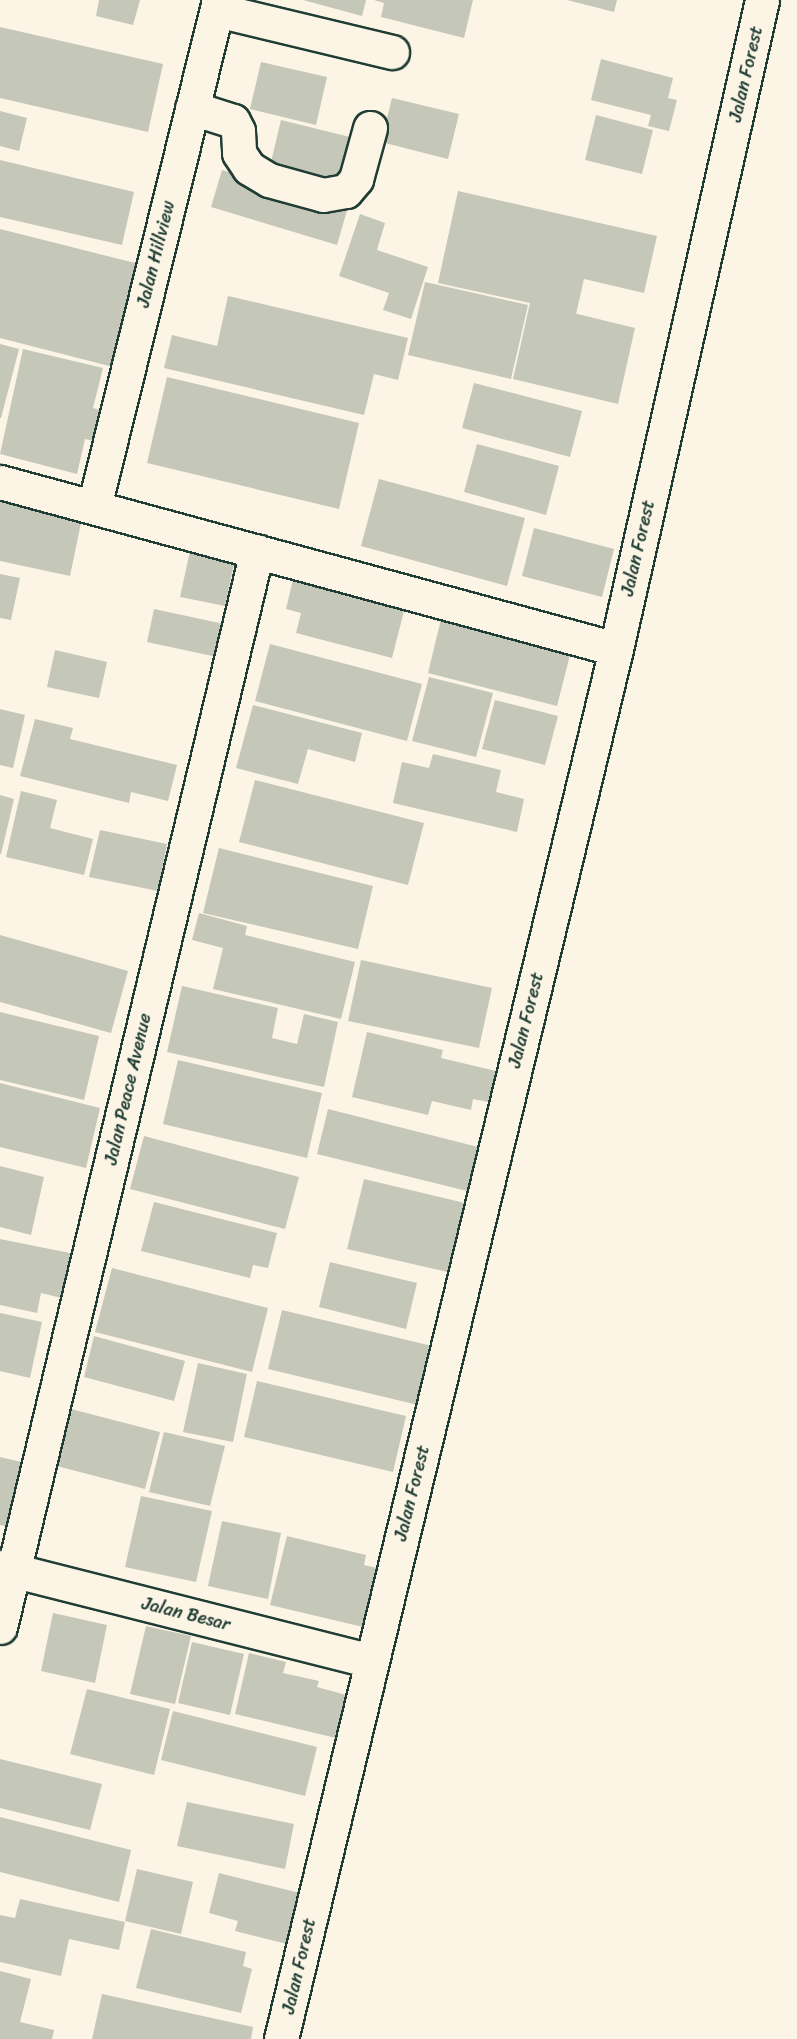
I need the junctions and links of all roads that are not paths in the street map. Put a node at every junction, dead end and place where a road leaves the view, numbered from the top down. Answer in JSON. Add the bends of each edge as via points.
{"nodes":[{"id":1,"x":762,"y":0,"type":"edge"},
{"id":2,"x":218,"y":5,"type":"edge"},
{"id":3,"x":392,"y":52,"type":"dead end"},
{"id":4,"x":192,"y":108,"type":"junction"},
{"id":5,"x":370,"y":128,"type":"dead end"},
{"id":6,"x":0,"y":482,"type":"edge"},
{"id":7,"x":94,"y":507,"type":"junction"},
{"id":8,"x":257,"y":551,"type":"junction"},
{"id":9,"x":616,"y":649,"type":"junction"},
{"id":10,"x":7,"y":1568,"type":"edge"},
{"id":11,"x":0,"y":1627,"type":"edge"},
{"id":12,"x":371,"y":1661,"type":"junction"},
{"id":13,"x":281,"y":2039,"type":"edge"}],
"edges":[{"from":1,"to":9,"type":"street","name":"Jalan Forest"},
{"from":2,"to":3,"type":"street"},
{"from":2,"to":4,"type":"street","name":"Jalan Hillview"},
{"from":4,"to":5,"type":"street","via":[[233,121],[238,131],[239,153],[249,168],[269,180],[323,195],[346,191],[356,179]]},
{"from":4,"to":7,"type":"street","name":"Jalan Hillview"},
{"from":6,"to":7,"type":"street"},
{"from":7,"to":8,"type":"street"},
{"from":8,"to":9,"type":"street"},
{"from":8,"to":10,"type":"street","name":"Jalan Peace Avenue"},
{"from":9,"to":12,"type":"street","name":"Jalan Forest"},
{"from":10,"to":11,"type":"street","name":"Jalan Peace Avenue"},
{"from":10,"to":12,"type":"street","name":"Jalan Besar"},
{"from":12,"to":13,"type":"street","name":"Jalan Forest"}]}
